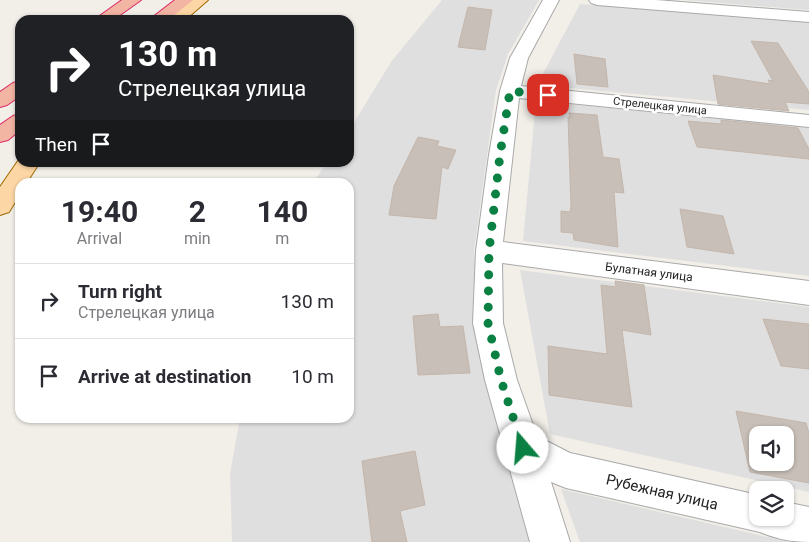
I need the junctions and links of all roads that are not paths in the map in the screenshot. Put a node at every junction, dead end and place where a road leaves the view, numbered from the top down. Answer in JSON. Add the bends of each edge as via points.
{"nodes":[{"id":1,"x":133,"y":0,"type":"edge"},
{"id":2,"x":148,"y":0,"type":"edge"},
{"id":3,"x":185,"y":0,"type":"edge"},
{"id":4,"x":200,"y":0,"type":"edge"},
{"id":5,"x":551,"y":0,"type":"edge"},
{"id":6,"x":597,"y":0,"type":"edge"},
{"id":7,"x":110,"y":15,"type":"edge"},
{"id":8,"x":126,"y":15,"type":"edge"},
{"id":9,"x":164,"y":15,"type":"edge"},
{"id":10,"x":181,"y":15,"type":"edge"},
{"id":11,"x":809,"y":17,"type":"edge"},
{"id":12,"x":15,"y":76,"type":"edge"},
{"id":13,"x":0,"y":86,"type":"edge"},
{"id":14,"x":15,"y":90,"type":"edge"},
{"id":15,"x":510,"y":91,"type":"junction"},
{"id":16,"x":0,"y":101,"type":"edge"},
{"id":17,"x":809,"y":121,"type":"edge"},
{"id":18,"x":15,"y":124,"type":"edge"},
{"id":19,"x":0,"y":135,"type":"edge"},
{"id":20,"x":26,"y":167,"type":"edge"},
{"id":21,"x":18,"y":178,"type":"edge"},
{"id":22,"x":15,"y":183,"type":"edge"},
{"id":23,"x":0,"y":206,"type":"edge"},
{"id":24,"x":489,"y":251,"type":"junction"},
{"id":25,"x":809,"y":293,"type":"edge"},
{"id":26,"x":523,"y":448,"type":"junction"},
{"id":27,"x":749,"y":512,"type":"edge"},
{"id":28,"x":794,"y":523,"type":"edge"},
{"id":29,"x":809,"y":526,"type":"edge"},
{"id":30,"x":550,"y":542,"type":"edge"}],
"edges":[{"from":1,"to":7,"type":"highway"},
{"from":2,"to":8,"type":"highway"},
{"from":3,"to":9,"type":"highway"},
{"from":4,"to":10,"type":"main road"},
{"from":5,"to":15,"type":"street","via":[[519,58]]},
{"from":6,"to":11,"type":"street"},
{"from":12,"to":13,"type":"highway"},
{"from":14,"to":16,"type":"highway"},
{"from":15,"to":17,"type":"street","name":"Стрелецкая улица"},
{"from":15,"to":24,"type":"street"},
{"from":18,"to":19,"type":"highway"},
{"from":20,"to":21,"type":"main road"},
{"from":22,"to":23,"type":"main road"},
{"from":24,"to":25,"type":"street","name":"Булатная улица"},
{"from":24,"to":26,"type":"street","via":[[488,323],[501,380]]},
{"from":26,"to":27,"type":"street","name":"Рубежная улица","via":[[566,470]]},
{"from":26,"to":30,"type":"street"},
{"from":28,"to":29,"type":"street"}]}
